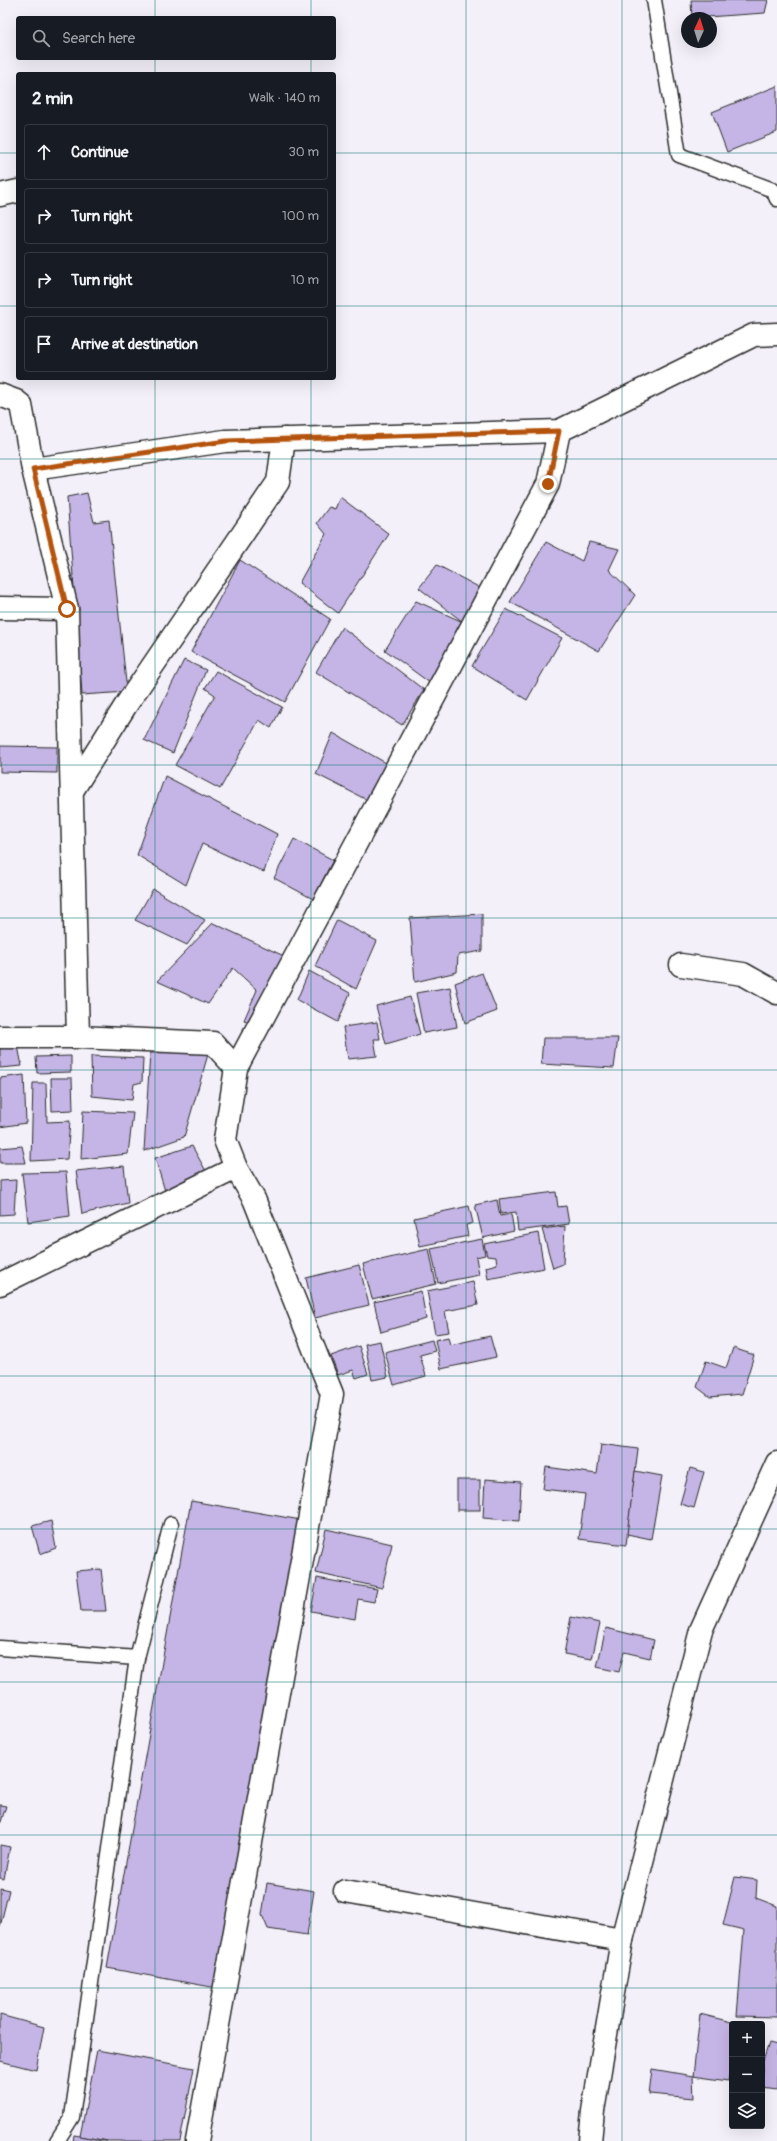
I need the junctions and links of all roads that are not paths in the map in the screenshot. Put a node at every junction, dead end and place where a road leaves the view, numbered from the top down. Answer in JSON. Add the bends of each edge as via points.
{"nodes":[{"id":1,"x":654,"y":0,"type":"edge"},
{"id":2,"x":16,"y":191,"type":"edge"},
{"id":3,"x":0,"y":195,"type":"edge"},
{"id":4,"x":777,"y":199,"type":"edge"},
{"id":5,"x":777,"y":334,"type":"edge"},
{"id":6,"x":0,"y":396,"type":"edge"},
{"id":7,"x":559,"y":431,"type":"junction"},
{"id":8,"x":284,"y":439,"type":"junction"},
{"id":9,"x":33,"y":469,"type":"junction"},
{"id":10,"x":0,"y":608,"type":"edge"},
{"id":11,"x":67,"y":609,"type":"junction"},
{"id":12,"x":72,"y":791,"type":"junction"},
{"id":13,"x":681,"y":965,"type":"dead end"},
{"id":14,"x":777,"y":993,"type":"edge"},
{"id":15,"x":0,"y":1037,"type":"edge"},
{"id":16,"x":78,"y":1037,"type":"junction"},
{"id":17,"x":236,"y":1068,"type":"junction"},
{"id":18,"x":236,"y":1168,"type":"junction"},
{"id":19,"x":0,"y":1284,"type":"edge"},
{"id":20,"x":777,"y":1463,"type":"edge"},
{"id":21,"x":171,"y":1524,"type":"dead end"},
{"id":22,"x":0,"y":1648,"type":"edge"},
{"id":23,"x":137,"y":1658,"type":"junction"},
{"id":24,"x":345,"y":1891,"type":"dead end"},
{"id":25,"x":622,"y":1940,"type":"junction"},
{"id":26,"x":57,"y":2141,"type":"edge"},
{"id":27,"x":197,"y":2141,"type":"edge"},
{"id":28,"x":590,"y":2141,"type":"edge"}],
"edges":[{"from":1,"to":4,"type":"lane","via":[[679,155],[773,190]]},
{"from":2,"to":3,"type":"street"},
{"from":5,"to":7,"type":"street","via":[[754,336]]},
{"from":6,"to":9,"type":"street","via":[[21,404]]},
{"from":7,"to":8,"type":"street"},
{"from":7,"to":17,"type":"street","via":[[548,484]]},
{"from":8,"to":9,"type":"street","via":[[226,441]]},
{"from":8,"to":12,"type":"street","via":[[278,482],[148,672]]},
{"from":9,"to":11,"type":"street"},
{"from":10,"to":11,"type":"street"},
{"from":11,"to":12,"type":"street"},
{"from":12,"to":16,"type":"street"},
{"from":13,"to":14,"type":"street","via":[[743,974]]},
{"from":15,"to":16,"type":"street"},
{"from":16,"to":17,"type":"street","via":[[212,1043]]},
{"from":17,"to":18,"type":"street","via":[[225,1140]]},
{"from":18,"to":19,"type":"street"},
{"from":18,"to":27,"type":"street","via":[[254,1199],[332,1394]]},
{"from":20,"to":25,"type":"street","via":[[700,1630]]},
{"from":21,"to":23,"type":"lane"},
{"from":22,"to":23,"type":"lane"},
{"from":23,"to":26,"type":"lane","via":[[72,2117]]},
{"from":24,"to":25,"type":"street"},
{"from":25,"to":28,"type":"street"}]}
